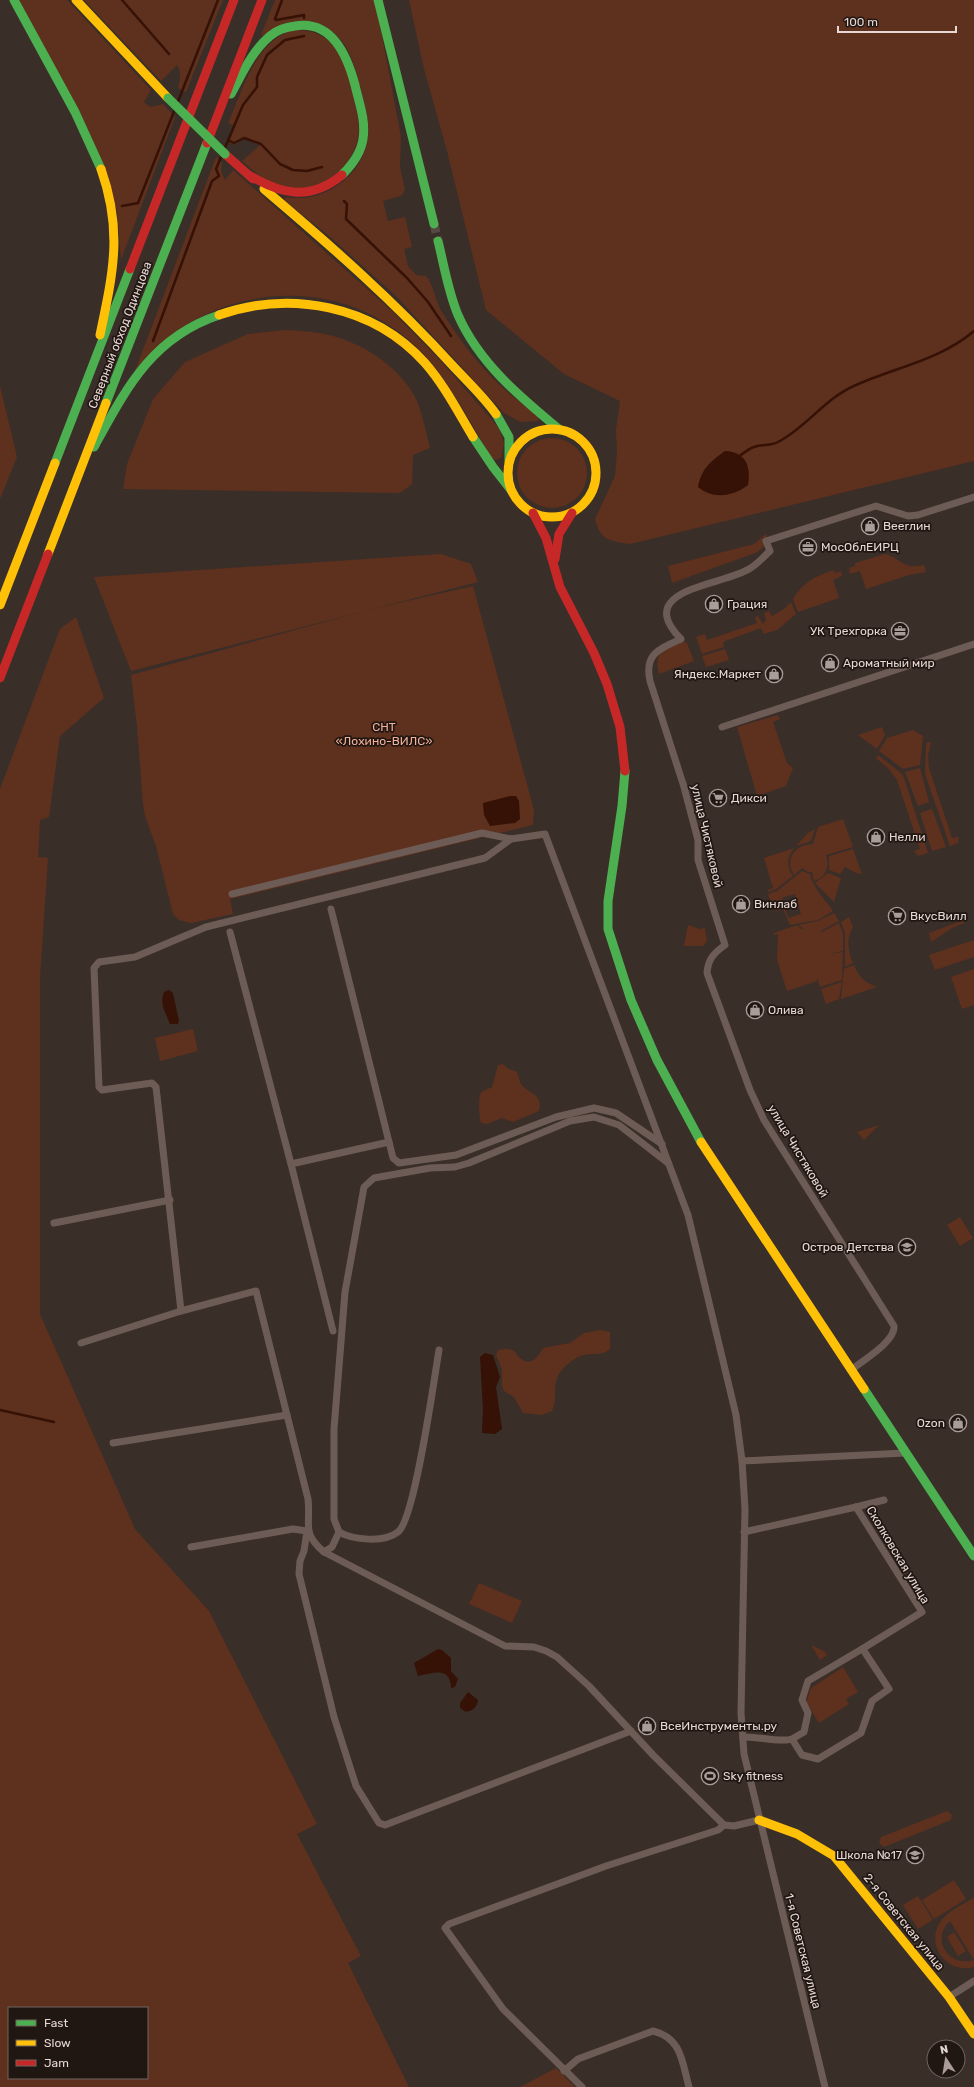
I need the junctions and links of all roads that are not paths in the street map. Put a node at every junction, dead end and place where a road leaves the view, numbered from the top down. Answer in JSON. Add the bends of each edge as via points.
{"nodes":[{"id":1,"x":14,"y":0,"type":"edge"},
{"id":2,"x":76,"y":0,"type":"edge"},
{"id":3,"x":234,"y":0,"type":"edge"},
{"id":4,"x":262,"y":0,"type":"edge"},
{"id":5,"x":378,"y":0,"type":"edge"},
{"id":6,"x":212,"y":129,"type":"junction"},
{"id":7,"x":248,"y":175,"type":"junction"},
{"id":8,"x":434,"y":224,"type":"tunnel mouth"},
{"id":9,"x":438,"y":241,"type":"tunnel mouth"},
{"id":10,"x":94,"y":360,"type":"junction"},
{"id":11,"x":560,"y":430,"type":"junction"},
{"id":12,"x":509,"y":462,"type":"junction"},
{"id":13,"x":77,"y":478,"type":"junction"},
{"id":14,"x":511,"y":490,"type":"junction"},
{"id":15,"x":974,"y":497,"type":"edge"},
{"id":16,"x":572,"y":512,"type":"junction"},
{"id":17,"x":533,"y":513,"type":"junction"},
{"id":18,"x":554,"y":567,"type":"junction"},
{"id":19,"x":0,"y":606,"type":"edge"},
{"id":20,"x":974,"y":644,"type":"edge"},
{"id":21,"x":0,"y":678,"type":"edge"},
{"id":22,"x":722,"y":727,"type":"dead end"},
{"id":23,"x":511,"y":839,"type":"junction"},
{"id":24,"x":232,"y":894,"type":"dead end"},
{"id":25,"x":331,"y":909,"type":"dead end"},
{"id":26,"x":230,"y":932,"type":"dead end"},
{"id":27,"x":389,"y":1142,"type":"junction"},
{"id":28,"x":662,"y":1144,"type":"junction"},
{"id":29,"x":291,"y":1164,"type":"junction"},
{"id":30,"x":670,"y":1164,"type":"junction"},
{"id":31,"x":170,"y":1200,"type":"junction"},
{"id":32,"x":54,"y":1223,"type":"dead end"},
{"id":33,"x":181,"y":1311,"type":"junction"},
{"id":34,"x":333,"y":1331,"type":"dead end"},
{"id":35,"x":80,"y":1343,"type":"dead end"},
{"id":36,"x":439,"y":1350,"type":"dead end"},
{"id":37,"x":851,"y":1370,"type":"junction"},
{"id":38,"x":287,"y":1415,"type":"junction"},
{"id":39,"x":113,"y":1443,"type":"dead end"},
{"id":40,"x":905,"y":1453,"type":"junction"},
{"id":41,"x":742,"y":1461,"type":"junction"},
{"id":42,"x":884,"y":1500,"type":"dead end"},
{"id":43,"x":856,"y":1507,"type":"junction"},
{"id":44,"x":308,"y":1531,"type":"junction"},
{"id":45,"x":339,"y":1532,"type":"junction"},
{"id":46,"x":744,"y":1532,"type":"junction"},
{"id":47,"x":191,"y":1547,"type":"dead end"},
{"id":48,"x":324,"y":1552,"type":"junction"},
{"id":49,"x":974,"y":1556,"type":"edge"},
{"id":50,"x":862,"y":1649,"type":"junction"},
{"id":51,"x":631,"y":1731,"type":"junction"},
{"id":52,"x":742,"y":1737,"type":"junction"},
{"id":53,"x":792,"y":1739,"type":"junction"},
{"id":54,"x":759,"y":1820,"type":"junction"},
{"id":55,"x":724,"y":1826,"type":"junction"},
{"id":56,"x":974,"y":1981,"type":"edge"},
{"id":57,"x":949,"y":1997,"type":"junction"},
{"id":58,"x":974,"y":2034,"type":"edge"},
{"id":59,"x":564,"y":2071,"type":"junction"},
{"id":60,"x":582,"y":2087,"type":"edge"},
{"id":61,"x":689,"y":2087,"type":"edge"},
{"id":62,"x":825,"y":2087,"type":"edge"}],
"edges":[{"from":1,"to":10,"type":"main road","via":[[86,137],[108,191],[115,234],[113,275]]},
{"from":2,"to":7,"type":"main road","bridge":true,"via":[[168,98]]},
{"from":3,"to":10,"type":"main road","name":"Северный обход Одинцова"},
{"from":4,"to":6,"type":"main road","name":"Северный обход Одинцова"},
{"from":5,"to":8,"type":"main road"},
{"from":6,"to":7,"type":"main road","via":[[245,67],[271,36],[292,26],[305,25],[325,31],[338,42],[349,62],[364,127],[361,147],[353,164],[332,183],[320,189],[297,194],[274,190]]},
{"from":6,"to":13,"type":"main road","name":"Северный обход Одинцова"},
{"from":7,"to":12,"type":"main road","via":[[323,238],[393,302],[444,356],[491,409],[505,429],[508,436]]},
{"from":9,"to":11,"type":"main road","via":[[452,297],[467,333],[494,371]]},
{"from":10,"to":19,"type":"main road","name":"Северный обход Одинцова"},
{"from":11,"to":12,"type":"main road","via":[[538,431],[525,438],[515,448]]},
{"from":11,"to":16,"type":"main road","via":[[573,434],[585,443],[595,462],[596,477],[592,491],[584,503]]},
{"from":12,"to":14,"type":"main road","via":[[508,479]]},
{"from":13,"to":14,"type":"main road","via":[[124,393],[145,365],[169,342],[219,314],[258,304],[289,301],[313,302],[340,309],[368,319],[395,336],[428,367],[444,388],[487,460]]},
{"from":13,"to":21,"type":"main road","name":"Северный обход Одинцова"},
{"from":14,"to":17,"type":"main road","via":[[518,501]]},
{"from":15,"to":37,"type":"street","name":"улица Чистяковой","via":[[908,516],[876,506],[766,540],[770,551],[750,569],[684,592],[674,598],[667,607],[667,620],[681,639],[655,653],[648,667],[698,840],[698,860],[725,945],[714,953],[708,963],[707,973],[750,1090],[764,1120],[894,1326],[888,1341]]},
{"from":16,"to":17,"type":"main road","via":[[553,517]]},
{"from":16,"to":18,"type":"main road","via":[[558,534]]},
{"from":17,"to":18,"type":"main road","via":[[546,538]]},
{"from":18,"to":37,"type":"main road","via":[[563,593],[607,684],[620,727],[625,769],[608,901],[608,929],[630,1000],[657,1060],[703,1146]]},
{"from":20,"to":22,"type":"street"},
{"from":23,"to":24,"type":"street","via":[[482,833]]},
{"from":23,"to":28,"type":"street","name":"1-я Советская улица","via":[[545,834]]},
{"from":23,"to":31,"type":"street","via":[[485,858],[206,927],[135,957],[99,962],[94,968],[99,1087],[102,1090],[152,1083],[156,1087]]},
{"from":25,"to":27,"type":"street"},
{"from":26,"to":29,"type":"street"},
{"from":27,"to":28,"type":"street","via":[[393,1158],[399,1163],[456,1155],[556,1117],[594,1108],[616,1113]]},
{"from":27,"to":29,"type":"street"},
{"from":28,"to":30,"type":"street","name":"1-я Советская улица"},
{"from":29,"to":34,"type":"street"},
{"from":30,"to":41,"type":"street","name":"1-я Советская улица","via":[[688,1215],[736,1415]]},
{"from":30,"to":45,"type":"street","via":[[618,1125],[594,1117],[570,1121],[514,1146],[455,1167],[410,1171],[374,1178],[366,1183],[345,1292],[336,1399],[332,1462],[334,1519]]},
{"from":31,"to":32,"type":"street"},
{"from":31,"to":33,"type":"street"},
{"from":33,"to":35,"type":"street"},
{"from":33,"to":38,"type":"street","via":[[256,1291]]},
{"from":36,"to":45,"type":"street","via":[[416,1481],[405,1522],[398,1532],[377,1539]]},
{"from":37,"to":40,"type":"main road"},
{"from":38,"to":39,"type":"street"},
{"from":38,"to":44,"type":"street","via":[[308,1499]]},
{"from":40,"to":41,"type":"street"},
{"from":40,"to":49,"type":"main road"},
{"from":41,"to":46,"type":"street","name":"1-я Советская улица"},
{"from":42,"to":43,"type":"street"},
{"from":43,"to":46,"type":"street","name":"Сколковская улица"},
{"from":43,"to":50,"type":"street","name":"Сколковская улица","via":[[922,1612]]},
{"from":44,"to":47,"type":"street","via":[[293,1529]]},
{"from":44,"to":48,"type":"street","via":[[315,1544]]},
{"from":44,"to":51,"type":"street","via":[[299,1574],[332,1710],[356,1786],[379,1823],[385,1825]]},
{"from":45,"to":48,"type":"street","via":[[332,1547]]},
{"from":46,"to":52,"type":"street","name":"1-я Советская улица"},
{"from":48,"to":51,"type":"street","via":[[505,1646],[534,1647],[557,1657],[589,1686]]},
{"from":50,"to":53,"type":"street","name":"Сколковская улица","via":[[808,1681],[802,1700],[808,1713],[804,1732]]},
{"from":50,"to":53,"type":"street","via":[[889,1689],[872,1701],[862,1732],[818,1759],[802,1755]]},
{"from":51,"to":55,"type":"street"},
{"from":52,"to":53,"type":"street","via":[[787,1741]]},
{"from":52,"to":54,"type":"street","name":"1-я Советская улица"},
{"from":54,"to":55,"type":"street"},
{"from":54,"to":57,"type":"main road","name":"2-я Советская улица","via":[[797,1834],[834,1856]]},
{"from":54,"to":62,"type":"street","name":"1-я Советская улица"},
{"from":55,"to":59,"type":"street","via":[[606,1866],[449,1924],[445,1928],[503,2009]]},
{"from":56,"to":57,"type":"street"},
{"from":57,"to":58,"type":"main road","name":"2-я Советская улица"},
{"from":59,"to":60,"type":"street"},
{"from":59,"to":61,"type":"street","via":[[578,2059],[653,2032],[661,2033],[674,2041]]}]}
